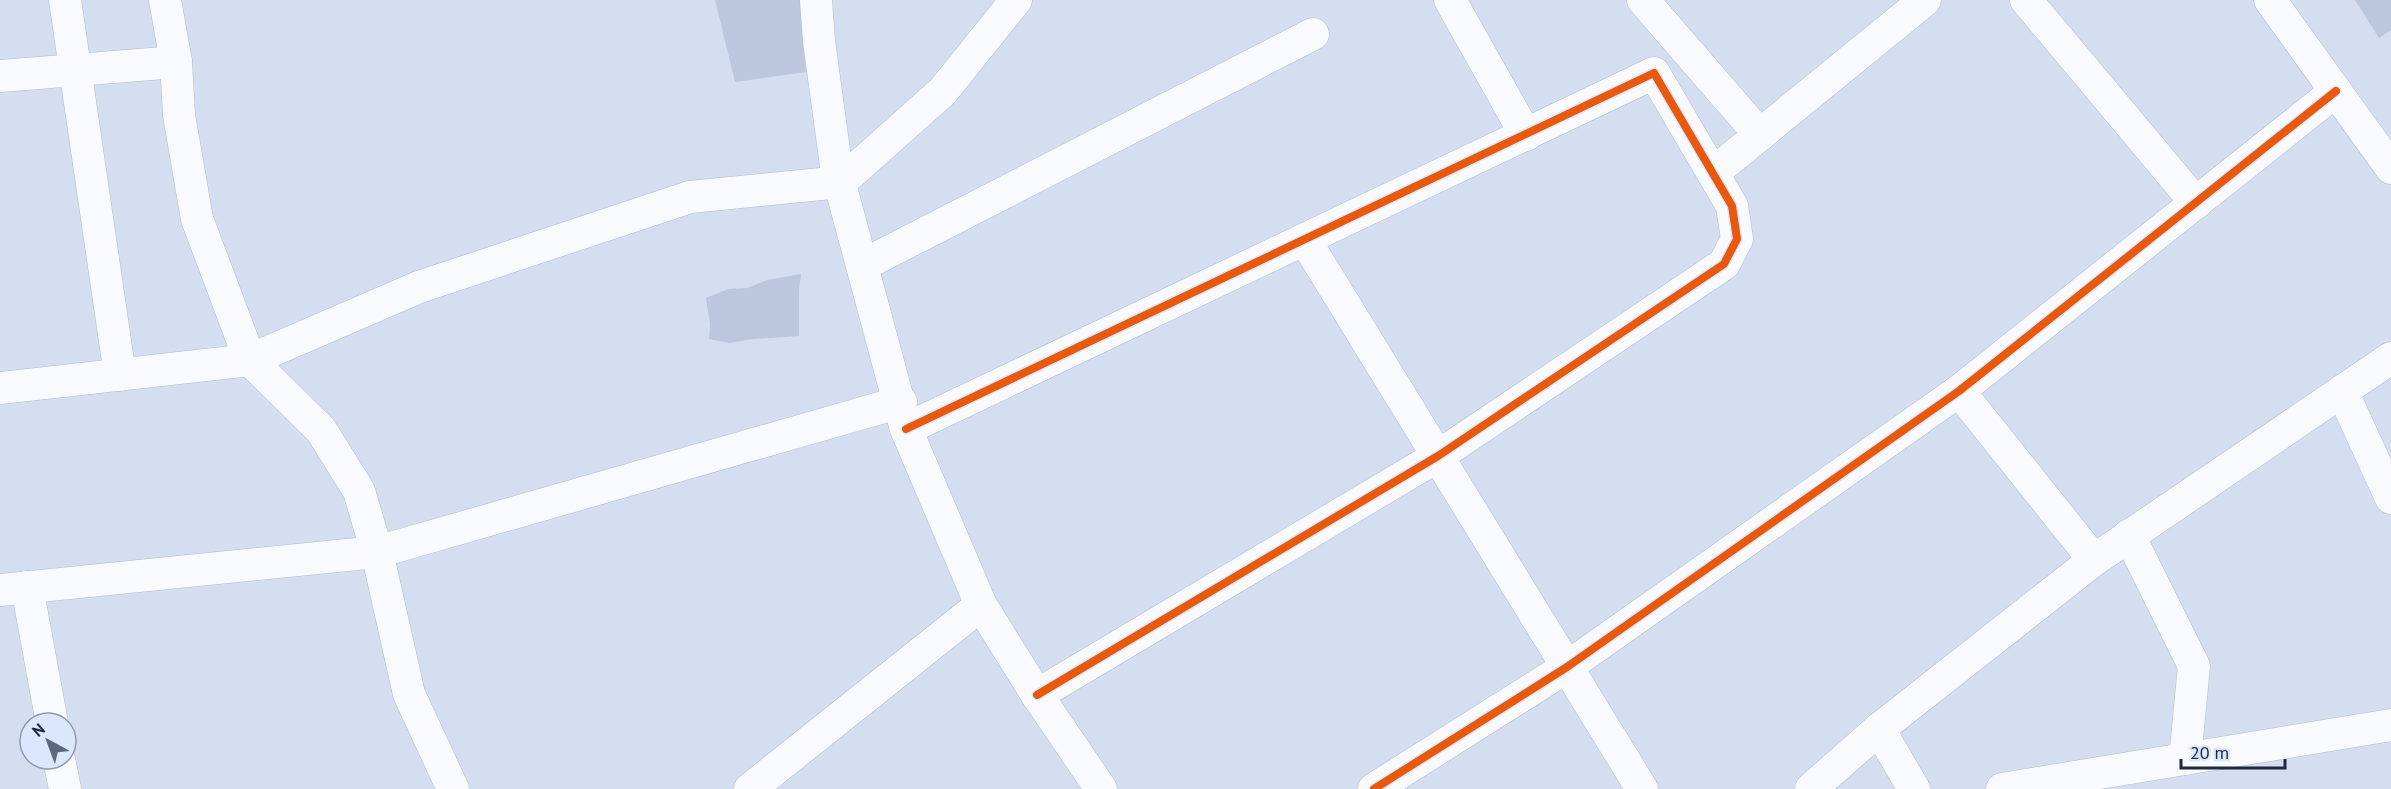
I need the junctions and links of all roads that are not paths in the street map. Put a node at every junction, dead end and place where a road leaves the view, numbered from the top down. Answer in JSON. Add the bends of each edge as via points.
{"nodes":[{"id":1,"x":65,"y":0,"type":"edge"},
{"id":2,"x":165,"y":0,"type":"edge"},
{"id":3,"x":816,"y":0,"type":"edge"},
{"id":4,"x":1016,"y":0,"type":"edge"},
{"id":5,"x":1450,"y":0,"type":"edge"},
{"id":6,"x":1643,"y":0,"type":"edge"},
{"id":7,"x":1925,"y":0,"type":"edge"},
{"id":8,"x":2026,"y":0,"type":"edge"},
{"id":9,"x":2270,"y":0,"type":"edge"},
{"id":10,"x":1312,"y":34,"type":"dead end"},
{"id":11,"x":176,"y":62,"type":"junction"},
{"id":12,"x":76,"y":70,"type":"junction"},
{"id":13,"x":0,"y":76,"type":"edge"},
{"id":14,"x":2336,"y":92,"type":"junction"},
{"id":15,"x":1526,"y":135,"type":"junction"},
{"id":16,"x":1760,"y":135,"type":"junction"},
{"id":17,"x":2391,"y":168,"type":"edge"},
{"id":18,"x":1713,"y":173,"type":"junction"},
{"id":19,"x":841,"y":182,"type":"junction"},
{"id":20,"x":2196,"y":203,"type":"junction"},
{"id":21,"x":1305,"y":240,"type":"junction"},
{"id":22,"x":863,"y":265,"type":"junction"},
{"id":23,"x":2391,"y":358,"type":"edge"},
{"id":24,"x":250,"y":360,"type":"junction"},
{"id":25,"x":120,"y":375,"type":"junction"},
{"id":26,"x":0,"y":388,"type":"edge"},
{"id":27,"x":1959,"y":391,"type":"junction"},
{"id":28,"x":2342,"y":391,"type":"junction"},
{"id":29,"x":904,"y":415,"type":"junction"},
{"id":30,"x":1438,"y":456,"type":"junction"},
{"id":31,"x":2391,"y":498,"type":"edge"},
{"id":32,"x":2129,"y":536,"type":"junction"},
{"id":33,"x":377,"y":552,"type":"junction"},
{"id":34,"x":2094,"y":560,"type":"junction"},
{"id":35,"x":13,"y":588,"type":"edge"},
{"id":36,"x":981,"y":605,"type":"junction"},
{"id":37,"x":1567,"y":667,"type":"junction"},
{"id":38,"x":1037,"y":695,"type":"junction"},
{"id":39,"x":49,"y":711,"type":"edge"},
{"id":40,"x":2391,"y":725,"type":"edge"},
{"id":41,"x":1879,"y":729,"type":"junction"},
{"id":42,"x":2185,"y":759,"type":"junction"},
{"id":43,"x":61,"y":771,"type":"edge"},
{"id":44,"x":759,"y":786,"type":"edge"},
{"id":45,"x":65,"y":789,"type":"edge"},
{"id":46,"x":453,"y":789,"type":"edge"},
{"id":47,"x":1101,"y":789,"type":"edge"},
{"id":48,"x":1374,"y":789,"type":"edge"},
{"id":49,"x":1642,"y":789,"type":"edge"},
{"id":50,"x":1811,"y":789,"type":"edge"},
{"id":51,"x":1914,"y":789,"type":"edge"},
{"id":52,"x":2002,"y":789,"type":"edge"}],
"edges":[{"from":1,"to":12,"type":"street"},
{"from":2,"to":11,"type":"street"},
{"from":3,"to":19,"type":"street"},
{"from":4,"to":19,"type":"street","via":[[943,91]]},
{"from":5,"to":15,"type":"street"},
{"from":6,"to":16,"type":"street"},
{"from":7,"to":16,"type":"street"},
{"from":8,"to":20,"type":"street"},
{"from":9,"to":14,"type":"street"},
{"from":10,"to":22,"type":"street"},
{"from":11,"to":12,"type":"street"},
{"from":11,"to":24,"type":"street","via":[[179,116],[197,219]]},
{"from":12,"to":13,"type":"street"},
{"from":12,"to":25,"type":"street"},
{"from":14,"to":17,"type":"street"},
{"from":14,"to":20,"type":"street"},
{"from":15,"to":18,"type":"street","via":[[1654,73]]},
{"from":15,"to":21,"type":"street"},
{"from":16,"to":18,"type":"street"},
{"from":18,"to":30,"type":"street","via":[[1732,206],[1737,239],[1724,264]]},
{"from":19,"to":22,"type":"street"},
{"from":19,"to":24,"type":"street","via":[[690,197],[419,287]]},
{"from":20,"to":27,"type":"street"},
{"from":21,"to":29,"type":"street"},
{"from":21,"to":30,"type":"street"},
{"from":22,"to":29,"type":"street"},
{"from":23,"to":28,"type":"street"},
{"from":24,"to":25,"type":"street"},
{"from":24,"to":33,"type":"street","via":[[321,430],[359,491]]},
{"from":25,"to":26,"type":"street"},
{"from":27,"to":34,"type":"street"},
{"from":27,"to":37,"type":"street"},
{"from":28,"to":31,"type":"street"},
{"from":28,"to":32,"type":"street"},
{"from":29,"to":33,"type":"street"},
{"from":29,"to":36,"type":"street"},
{"from":30,"to":37,"type":"street"},
{"from":30,"to":38,"type":"street"},
{"from":32,"to":34,"type":"street"},
{"from":32,"to":42,"type":"street","via":[[2194,666]]},
{"from":33,"to":35,"type":"street"},
{"from":33,"to":46,"type":"street","via":[[409,694]]},
{"from":34,"to":41,"type":"street"},
{"from":35,"to":39,"type":"street"},
{"from":36,"to":38,"type":"street"},
{"from":36,"to":44,"type":"street"},
{"from":37,"to":48,"type":"street"},
{"from":37,"to":49,"type":"street"},
{"from":38,"to":47,"type":"street"},
{"from":40,"to":42,"type":"street"},
{"from":41,"to":50,"type":"street"},
{"from":41,"to":51,"type":"street"},
{"from":42,"to":52,"type":"street"},
{"from":43,"to":45,"type":"street"}]}
